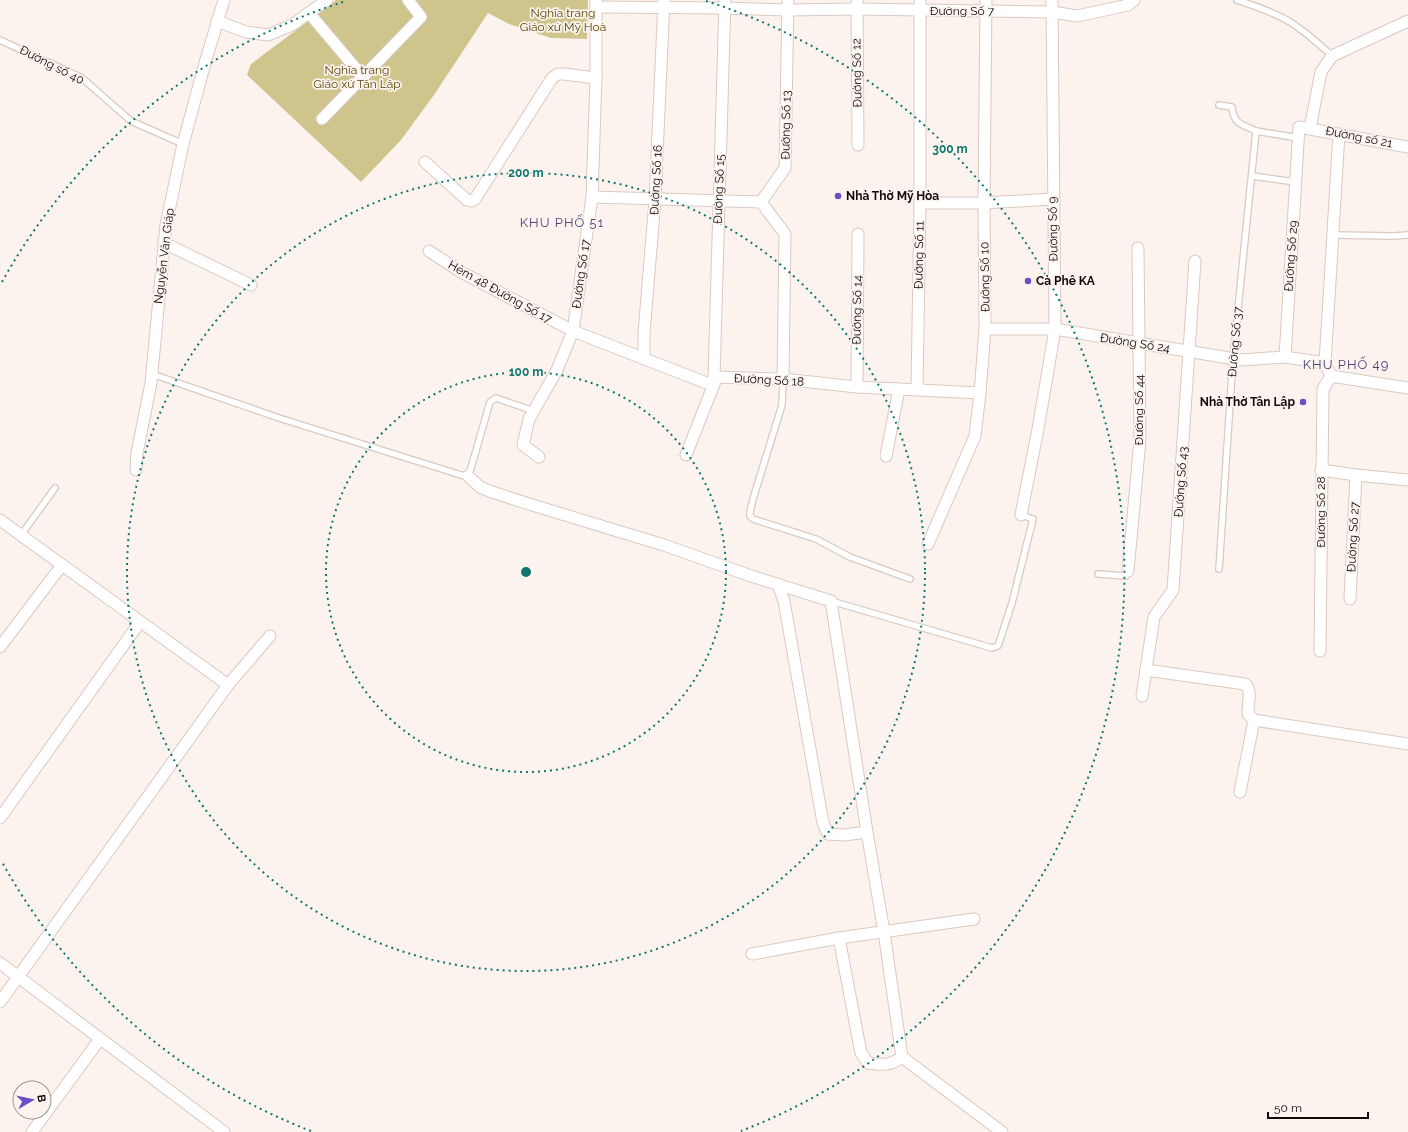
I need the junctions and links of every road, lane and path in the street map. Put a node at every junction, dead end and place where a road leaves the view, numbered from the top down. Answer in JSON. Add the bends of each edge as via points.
{"nodes":[{"id":1,"x":224,"y":0,"type":"edge"},
{"id":2,"x":327,"y":0,"type":"edge"},
{"id":3,"x":408,"y":0,"type":"edge"},
{"id":4,"x":1052,"y":0,"type":"edge"},
{"id":5,"x":1134,"y":0,"type":"edge"},
{"id":6,"x":1238,"y":0,"type":"edge"},
{"id":7,"x":596,"y":4,"type":"edge"},
{"id":8,"x":664,"y":4,"type":"edge"},
{"id":9,"x":725,"y":4,"type":"edge"},
{"id":10,"x":788,"y":5,"type":"edge"},
{"id":11,"x":856,"y":5,"type":"edge"},
{"id":12,"x":920,"y":5,"type":"edge"},
{"id":13,"x":986,"y":5,"type":"edge"},
{"id":14,"x":1052,"y":12,"type":"junction"},
{"id":15,"x":309,"y":13,"type":"junction"},
{"id":16,"x":217,"y":21,"type":"junction"},
{"id":17,"x":1408,"y":21,"type":"edge"},
{"id":18,"x":0,"y":40,"type":"edge"},
{"id":19,"x":1332,"y":56,"type":"junction"},
{"id":20,"x":363,"y":77,"type":"junction"},
{"id":21,"x":596,"y":78,"type":"junction"},
{"id":22,"x":1219,"y":105,"type":"dead end"},
{"id":23,"x":322,"y":119,"type":"dead end"},
{"id":24,"x":1310,"y":128,"type":"junction"},
{"id":25,"x":1256,"y":131,"type":"junction"},
{"id":26,"x":1339,"y":134,"type":"junction"},
{"id":27,"x":1298,"y":138,"type":"junction"},
{"id":28,"x":183,"y":144,"type":"junction"},
{"id":29,"x":858,"y":145,"type":"dead end"},
{"id":30,"x":1408,"y":147,"type":"edge"},
{"id":31,"x":424,"y":162,"type":"dead end"},
{"id":32,"x":1252,"y":176,"type":"junction"},
{"id":33,"x":1296,"y":182,"type":"junction"},
{"id":34,"x":592,"y":197,"type":"junction"},
{"id":35,"x":1053,"y":199,"type":"junction"},
{"id":36,"x":655,"y":200,"type":"junction"},
{"id":37,"x":718,"y":200,"type":"junction"},
{"id":38,"x":761,"y":202,"type":"junction"},
{"id":39,"x":920,"y":203,"type":"junction"},
{"id":40,"x":984,"y":203,"type":"junction"},
{"id":41,"x":858,"y":234,"type":"dead end"},
{"id":42,"x":1332,"y":235,"type":"junction"},
{"id":43,"x":1408,"y":235,"type":"edge"},
{"id":44,"x":164,"y":243,"type":"junction"},
{"id":45,"x":1138,"y":248,"type":"dead end"},
{"id":46,"x":428,"y":251,"type":"dead end"},
{"id":47,"x":1195,"y":261,"type":"dead end"},
{"id":48,"x":251,"y":285,"type":"dead end"},
{"id":49,"x":986,"y":329,"type":"junction"},
{"id":50,"x":1055,"y":329,"type":"junction"},
{"id":51,"x":573,"y":331,"type":"junction"},
{"id":52,"x":1140,"y":344,"type":"junction"},
{"id":53,"x":1188,"y":351,"type":"junction"},
{"id":54,"x":1285,"y":357,"type":"junction"},
{"id":55,"x":1233,"y":358,"type":"junction"},
{"id":56,"x":644,"y":359,"type":"junction"},
{"id":57,"x":1325,"y":363,"type":"junction"},
{"id":58,"x":152,"y":374,"type":"junction"},
{"id":59,"x":1331,"y":376,"type":"junction"},
{"id":60,"x":783,"y":379,"type":"junction"},
{"id":61,"x":714,"y":380,"type":"junction"},
{"id":62,"x":857,"y":387,"type":"junction"},
{"id":63,"x":1408,"y":388,"type":"edge"},
{"id":64,"x":899,"y":389,"type":"junction"},
{"id":65,"x":917,"y":389,"type":"junction"},
{"id":66,"x":980,"y":393,"type":"junction"},
{"id":67,"x":534,"y":411,"type":"junction"},
{"id":68,"x":686,"y":455,"type":"dead end"},
{"id":69,"x":886,"y":456,"type":"dead end"},
{"id":70,"x":539,"y":457,"type":"dead end"},
{"id":71,"x":136,"y":470,"type":"dead end"},
{"id":72,"x":1321,"y":470,"type":"junction"},
{"id":73,"x":1356,"y":475,"type":"junction"},
{"id":74,"x":468,"y":476,"type":"junction"},
{"id":75,"x":1408,"y":480,"type":"edge"},
{"id":76,"x":56,"y":488,"type":"dead end"},
{"id":77,"x":1021,"y":515,"type":"joint"},
{"id":78,"x":0,"y":520,"type":"edge"},
{"id":79,"x":21,"y":535,"type":"junction"},
{"id":80,"x":928,"y":544,"type":"dead end"},
{"id":81,"x":62,"y":565,"type":"junction"},
{"id":82,"x":1219,"y":569,"type":"dead end"},
{"id":83,"x":1128,"y":571,"type":"joint"},
{"id":84,"x":1098,"y":574,"type":"dead end"},
{"id":85,"x":910,"y":579,"type":"dead end"},
{"id":86,"x":778,"y":584,"type":"junction"},
{"id":87,"x":1350,"y":599,"type":"dead end"},
{"id":88,"x":831,"y":601,"type":"junction"},
{"id":89,"x":140,"y":622,"type":"junction"},
{"id":90,"x":270,"y":636,"type":"dead end"},
{"id":91,"x":0,"y":647,"type":"edge"},
{"id":92,"x":1320,"y":651,"type":"dead end"},
{"id":93,"x":1146,"y":670,"type":"junction"},
{"id":94,"x":228,"y":685,"type":"junction"},
{"id":95,"x":1142,"y":696,"type":"dead end"},
{"id":96,"x":1254,"y":720,"type":"junction"},
{"id":97,"x":1408,"y":744,"type":"edge"},
{"id":98,"x":1240,"y":792,"type":"dead end"},
{"id":99,"x":0,"y":818,"type":"edge"},
{"id":100,"x":867,"y":832,"type":"junction"},
{"id":101,"x":974,"y":919,"type":"dead end"},
{"id":102,"x":884,"y":932,"type":"junction"},
{"id":103,"x":839,"y":938,"type":"junction"},
{"id":104,"x":752,"y":954,"type":"dead end"},
{"id":105,"x":0,"y":963,"type":"edge"},
{"id":106,"x":18,"y":977,"type":"junction"},
{"id":107,"x":0,"y":1002,"type":"edge"},
{"id":108,"x":100,"y":1039,"type":"junction"},
{"id":109,"x":902,"y":1057,"type":"junction"},
{"id":110,"x":32,"y":1132,"type":"edge"},
{"id":111,"x":224,"y":1132,"type":"edge"},
{"id":112,"x":1002,"y":1132,"type":"edge"}],
"edges":[{"from":1,"to":16,"type":"street","name":"Nguyễn Văn Giáp"},
{"from":2,"to":15,"type":"street"},
{"from":3,"to":20,"type":"street","via":[[420,17]]},
{"from":4,"to":14,"type":"street","name":"Đường Số 9"},
{"from":5,"to":14,"type":"street","name":"Đường Số 7","via":[[1128,5],[1077,16]]},
{"from":6,"to":19,"type":"lane","via":[[1289,22]]},
{"from":7,"to":8,"type":"street","name":"Đường Số 7"},
{"from":7,"to":21,"type":"street","name":"Đường Số 17"},
{"from":8,"to":9,"type":"street","name":"Đường Số 7"},
{"from":8,"to":36,"type":"street","name":"Đường Số 16"},
{"from":9,"to":10,"type":"street","name":"Đường Số 7"},
{"from":9,"to":37,"type":"street","name":"Đường Số 15"},
{"from":10,"to":11,"type":"street","name":"Đường Số 7"},
{"from":10,"to":38,"type":"street","name":"Đường Số 13","via":[[785,168]]},
{"from":11,"to":12,"type":"street","name":"Đường Số 7"},
{"from":11,"to":29,"type":"street","name":"Đường Số 12"},
{"from":12,"to":13,"type":"street","name":"Đường Số 7"},
{"from":12,"to":39,"type":"street","name":"Đường Số 11"},
{"from":13,"to":14,"type":"street","name":"Đường Số 7"},
{"from":13,"to":40,"type":"street","name":"Đường Số 10"},
{"from":14,"to":35,"type":"street","name":"Đường Số 9"},
{"from":15,"to":16,"type":"street","via":[[292,25],[268,35],[246,32]]},
{"from":15,"to":20,"type":"street"},
{"from":16,"to":28,"type":"street","name":"Nguyễn Văn Giáp"},
{"from":17,"to":19,"type":"street"},
{"from":18,"to":28,"type":"lane","name":"Đường số 40","via":[[82,78],[131,121]]},
{"from":19,"to":24,"type":"street","via":[[1321,72]]},
{"from":20,"to":23,"type":"street"},
{"from":21,"to":31,"type":"street","via":[[564,74],[552,78],[475,200],[468,200]]},
{"from":21,"to":34,"type":"street","name":"Đường Số 17"},
{"from":22,"to":25,"type":"lane","via":[[1232,107],[1233,115],[1239,124]]},
{"from":24,"to":26,"type":"street","name":"Đường số 21"},
{"from":24,"to":27,"type":"street","via":[[1299,127]]},
{"from":25,"to":27,"type":"lane"},
{"from":25,"to":32,"type":"lane","name":"Đường Số 37"},
{"from":26,"to":30,"type":"street","name":"Đường số 21"},
{"from":26,"to":42,"type":"street"},
{"from":27,"to":33,"type":"street","name":"Đường Số 29"},
{"from":28,"to":44,"type":"street","name":"Nguyễn Văn Giáp"},
{"from":32,"to":33,"type":"lane"},
{"from":32,"to":55,"type":"lane","name":"Đường Số 37"},
{"from":33,"to":54,"type":"street","name":"Đường Số 29"},
{"from":34,"to":36,"type":"street"},
{"from":34,"to":51,"type":"street","name":"Đường Số 17"},
{"from":35,"to":40,"type":"street"},
{"from":35,"to":50,"type":"street","name":"Đường Số 9"},
{"from":36,"to":37,"type":"street"},
{"from":36,"to":56,"type":"street","name":"Đường Số 16"},
{"from":37,"to":38,"type":"street"},
{"from":37,"to":61,"type":"street","name":"Đường Số 15"},
{"from":38,"to":60,"type":"street","via":[[785,234]]},
{"from":39,"to":40,"type":"street"},
{"from":39,"to":65,"type":"street","name":"Đường Số 11"},
{"from":40,"to":49,"type":"street","name":"Đường Số 10"},
{"from":41,"to":62,"type":"street","name":"Đường Số 14"},
{"from":42,"to":43,"type":"lane"},
{"from":42,"to":57,"type":"street"},
{"from":44,"to":48,"type":"street"},
{"from":44,"to":58,"type":"street","name":"Nguyễn Văn Giáp"},
{"from":45,"to":52,"type":"street","name":"Đường Số 44"},
{"from":46,"to":51,"type":"street","name":"Hẻm 48 Đường Số 17","via":[[461,272]]},
{"from":47,"to":53,"type":"street","name":"Đường Số 43"},
{"from":49,"to":50,"type":"street","name":"Đường Số 24"},
{"from":49,"to":66,"type":"street","name":"Đường Số 10"},
{"from":50,"to":52,"type":"street","name":"Đường Số 24"},
{"from":50,"to":77,"type":"street","name":"Đường Số 9"},
{"from":51,"to":56,"type":"street","name":"Đường Số 18"},
{"from":51,"to":67,"type":"street","name":"Đường Số 17","via":[[557,370]]},
{"from":52,"to":53,"type":"street","name":"Đường Số 24"},
{"from":52,"to":83,"type":"street","name":"Đường Số 44","via":[[1140,440]]},
{"from":53,"to":55,"type":"street","name":"Đường Số 24"},
{"from":53,"to":93,"type":"street","name":"Đường Số 43","via":[[1173,590],[1154,617]]},
{"from":54,"to":55,"type":"street","name":"Đường Số 24","via":[[1241,360]]},
{"from":54,"to":57,"type":"street"},
{"from":55,"to":82,"type":"lane","name":"Đường Số 37"},
{"from":56,"to":61,"type":"street","name":"Đường Số 18","via":[[704,382]]},
{"from":57,"to":59,"type":"street"},
{"from":58,"to":71,"type":"street","name":"Nguyễn Văn Giáp"},
{"from":58,"to":74,"type":"lane","via":[[279,418]]},
{"from":59,"to":63,"type":"street"},
{"from":59,"to":72,"type":"street","name":"Đường Số 28","via":[[1323,389]]},
{"from":60,"to":61,"type":"street","name":"Đường Số 18"},
{"from":60,"to":62,"type":"street","name":"Đường Số 18"},
{"from":60,"to":85,"type":"lane","via":[[782,405],[750,516],[816,539],[850,557]]},
{"from":61,"to":68,"type":"street"},
{"from":62,"to":64,"type":"street","name":"Đường Số 18"},
{"from":64,"to":65,"type":"street","name":"Đường Số 18"},
{"from":64,"to":69,"type":"street"},
{"from":65,"to":66,"type":"street","name":"Đường Số 18"},
{"from":66,"to":80,"type":"street","name":"Đường Số 10","via":[[975,436]]},
{"from":67,"to":70,"type":"street","name":"Đường Số 17","via":[[529,419],[523,444]]},
{"from":67,"to":74,"type":"lane","via":[[496,398],[490,402]]},
{"from":72,"to":73,"type":"street"},
{"from":72,"to":92,"type":"street","name":"Đường Số 28"},
{"from":73,"to":75,"type":"street"},
{"from":73,"to":87,"type":"street","name":"Đường Số 27"},
{"from":74,"to":86,"type":"street","via":[[489,491],[664,545]]},
{"from":76,"to":79,"type":"lane"},
{"from":77,"to":88,"type":"lane","via":[[1033,519],[1005,625],[996,648]]},
{"from":78,"to":79,"type":"street"},
{"from":79,"to":81,"type":"street"},
{"from":81,"to":89,"type":"street"},
{"from":81,"to":91,"type":"street"},
{"from":83,"to":84,"type":"lane","via":[[1126,576]]},
{"from":86,"to":88,"type":"street"},
{"from":86,"to":100,"type":"street","via":[[784,601],[823,823],[828,834]]},
{"from":88,"to":100,"type":"street"},
{"from":89,"to":94,"type":"street"},
{"from":89,"to":99,"type":"street"},
{"from":90,"to":94,"type":"street"},
{"from":93,"to":95,"type":"street","name":"Đường Số 43"},
{"from":93,"to":96,"type":"street","via":[[1245,684],[1249,692],[1248,714]]},
{"from":94,"to":106,"type":"street"},
{"from":96,"to":97,"type":"street"},
{"from":96,"to":98,"type":"street"},
{"from":100,"to":102,"type":"street"},
{"from":101,"to":102,"type":"street"},
{"from":102,"to":103,"type":"street"},
{"from":102,"to":109,"type":"street"},
{"from":103,"to":104,"type":"street"},
{"from":103,"to":109,"type":"street","via":[[861,1052],[868,1063],[884,1066]]},
{"from":105,"to":106,"type":"street"},
{"from":106,"to":107,"type":"street"},
{"from":106,"to":108,"type":"street"},
{"from":108,"to":110,"type":"street"},
{"from":108,"to":111,"type":"street"},
{"from":109,"to":112,"type":"street"}]}
